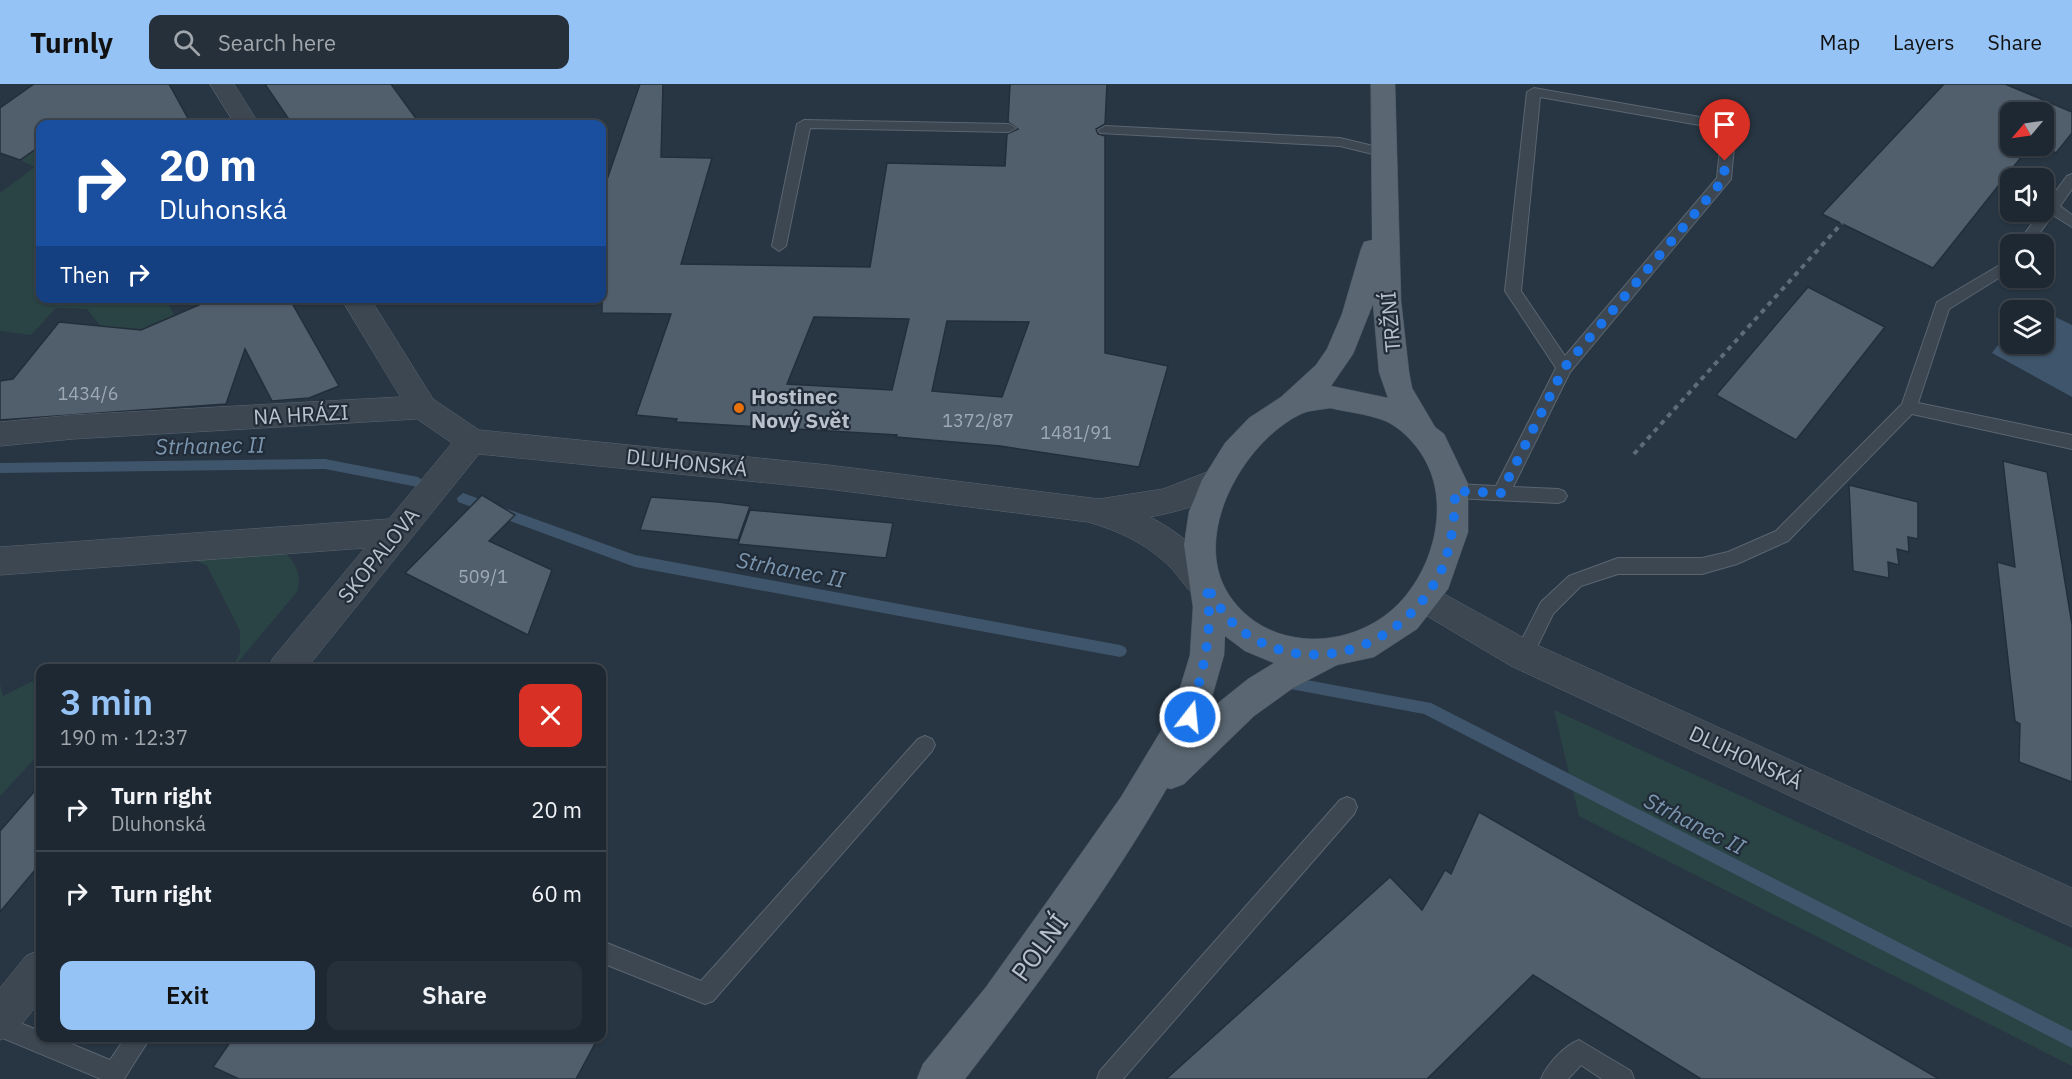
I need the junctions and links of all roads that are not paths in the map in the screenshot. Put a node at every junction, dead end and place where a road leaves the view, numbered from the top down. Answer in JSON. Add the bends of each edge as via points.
{"nodes":[{"id":1,"x":222,"y":84,"type":"edge"},
{"id":2,"x":1383,"y":84,"type":"edge"},
{"id":3,"x":244,"y":120,"type":"edge"},
{"id":4,"x":1009,"y":128,"type":"dead end"},
{"id":5,"x":1105,"y":130,"type":"dead end"},
{"id":6,"x":1385,"y":153,"type":"junction"},
{"id":7,"x":2072,"y":179,"type":"edge"},
{"id":8,"x":1385,"y":203,"type":"junction"},
{"id":9,"x":2054,"y":204,"type":"edge"},
{"id":10,"x":2054,"y":208,"type":"edge"},
{"id":11,"x":2041,"y":222,"type":"edge"},
{"id":12,"x":2072,"y":222,"type":"edge"},
{"id":13,"x":2032,"y":234,"type":"edge"},
{"id":14,"x":779,"y":246,"type":"dead end"},
{"id":15,"x":2000,"y":270,"type":"edge"},
{"id":16,"x":358,"y":303,"type":"edge"},
{"id":17,"x":1564,"y":368,"type":"junction"},
{"id":18,"x":422,"y":407,"type":"junction"},
{"id":19,"x":1287,"y":407,"type":"junction"},
{"id":20,"x":1909,"y":407,"type":"junction"},
{"id":21,"x":1425,"y":431,"type":"junction"},
{"id":22,"x":0,"y":434,"type":"edge"},
{"id":23,"x":472,"y":441,"type":"junction"},
{"id":24,"x":2072,"y":442,"type":"edge"},
{"id":25,"x":1215,"y":482,"type":"junction"},
{"id":26,"x":1455,"y":491,"type":"junction"},
{"id":27,"x":1501,"y":493,"type":"junction"},
{"id":28,"x":1558,"y":496,"type":"dead end"},
{"id":29,"x":1088,"y":510,"type":"junction"},
{"id":30,"x":396,"y":532,"type":"junction"},
{"id":31,"x":0,"y":561,"type":"edge"},
{"id":32,"x":1206,"y":585,"type":"junction"},
{"id":33,"x":1424,"y":597,"type":"junction"},
{"id":34,"x":1523,"y":655,"type":"junction"},
{"id":35,"x":1327,"y":656,"type":"junction"},
{"id":36,"x":289,"y":664,"type":"edge"},
{"id":37,"x":925,"y":745,"type":"dead end"},
{"id":38,"x":1347,"y":807,"type":"dead end"},
{"id":39,"x":1134,"y":810,"type":"junction"},
{"id":40,"x":2072,"y":908,"type":"edge"},
{"id":41,"x":606,"y":954,"type":"edge"},
{"id":42,"x":36,"y":975,"type":"edge"},
{"id":43,"x":0,"y":1020,"type":"edge"},
{"id":44,"x":0,"y":1026,"type":"edge"},
{"id":45,"x":36,"y":1041,"type":"edge"},
{"id":46,"x":39,"y":1042,"type":"edge"},
{"id":47,"x":136,"y":1042,"type":"edge"},
{"id":48,"x":938,"y":1079,"type":"edge"},
{"id":49,"x":1108,"y":1079,"type":"edge"},
{"id":50,"x":1552,"y":1079,"type":"edge"},
{"id":51,"x":1623,"y":1079,"type":"edge"}],
"edges":[{"from":1,"to":3,"type":"street"},
{"from":2,"to":6,"type":"main road","name":"TRŽNÍ"},
{"from":4,"to":14,"type":"lane","via":[[804,124]]},
{"from":5,"to":6,"type":"lane","via":[[1340,142]]},
{"from":6,"to":8,"type":"main road","name":"TRŽNÍ"},
{"from":7,"to":9,"type":"lane"},
{"from":8,"to":19,"type":"main road","name":"TRŽNÍ","via":[[1361,300],[1339,356],[1320,383]]},
{"from":8,"to":21,"type":"main road","name":"TRŽNÍ","via":[[1387,301],[1394,372],[1407,408]]},
{"from":10,"to":12,"type":"lane"},
{"from":11,"to":13,"type":"lane"},
{"from":15,"to":20,"type":"lane","via":[[1942,306]]},
{"from":16,"to":18,"type":"street","name":"DLUHONSKÁ"},
{"from":17,"to":17,"type":"lane","via":[[1724,179],[1729,126],[1534,92],[1513,291]]},
{"from":17,"to":27,"type":"lane"},
{"from":18,"to":22,"type":"street","name":"NA HRÁZI"},
{"from":18,"to":23,"type":"street","name":"DLUHONSKÁ"},
{"from":19,"to":21,"type":"main road","name":"DLUHONSKÁ","via":[[1318,399],[1354,398],[1404,415]]},
{"from":19,"to":25,"type":"main road","name":"DLUHONSKÁ","via":[[1245,440]]},
{"from":20,"to":24,"type":"lane"},
{"from":20,"to":34,"type":"lane","via":[[1782,536],[1731,559],[1702,566],[1618,566],[1585,576],[1546,608]]},
{"from":21,"to":26,"type":"main road","name":"DLUHONSKÁ","via":[[1445,458]]},
{"from":23,"to":29,"type":"street","name":"DLUHONSKÁ","via":[[828,477]]},
{"from":23,"to":30,"type":"street","name":"SKOPALOVA"},
{"from":25,"to":29,"type":"street","name":"DLUHONSKÁ","via":[[1152,506]]},
{"from":25,"to":32,"type":"main road","name":"DLUHONSKÁ","via":[[1201,532]]},
{"from":26,"to":27,"type":"lane"},
{"from":26,"to":33,"type":"main road","name":"DLUHONSKÁ","via":[[1450,545],[1440,572]]},
{"from":27,"to":28,"type":"lane"},
{"from":29,"to":32,"type":"street","name":"DLUHONSKÁ","via":[[1123,518],[1146,529],[1189,562]]},
{"from":30,"to":31,"type":"street"},
{"from":30,"to":36,"type":"street","name":"SKOPALOVA"},
{"from":32,"to":35,"type":"main road","name":"DLUHONSKÁ","via":[[1220,609],[1241,631],[1279,649]]},
{"from":32,"to":39,"type":"main road","name":"POLNÍ","via":[[1210,606],[1207,655],[1190,717]]},
{"from":33,"to":34,"type":"street","name":"DLUHONSKÁ"},
{"from":33,"to":35,"type":"main road","name":"DLUHONSKÁ","via":[[1387,632],[1347,652]]},
{"from":34,"to":40,"type":"street","name":"DLUHONSKÁ"},
{"from":35,"to":39,"type":"main road","name":"POLNÍ","via":[[1300,664],[1260,691],[1210,732]]},
{"from":37,"to":41,"type":"lane","via":[[705,993]]},
{"from":38,"to":49,"type":"lane"},
{"from":39,"to":48,"type":"main road","name":"POLNÍ","via":[[1006,992]]},
{"from":42,"to":43,"type":"street"},
{"from":44,"to":45,"type":"lane"},
{"from":46,"to":47,"type":"lane","via":[[114,1073]]},
{"from":50,"to":51,"type":"lane","via":[[1579,1051]]}]}
